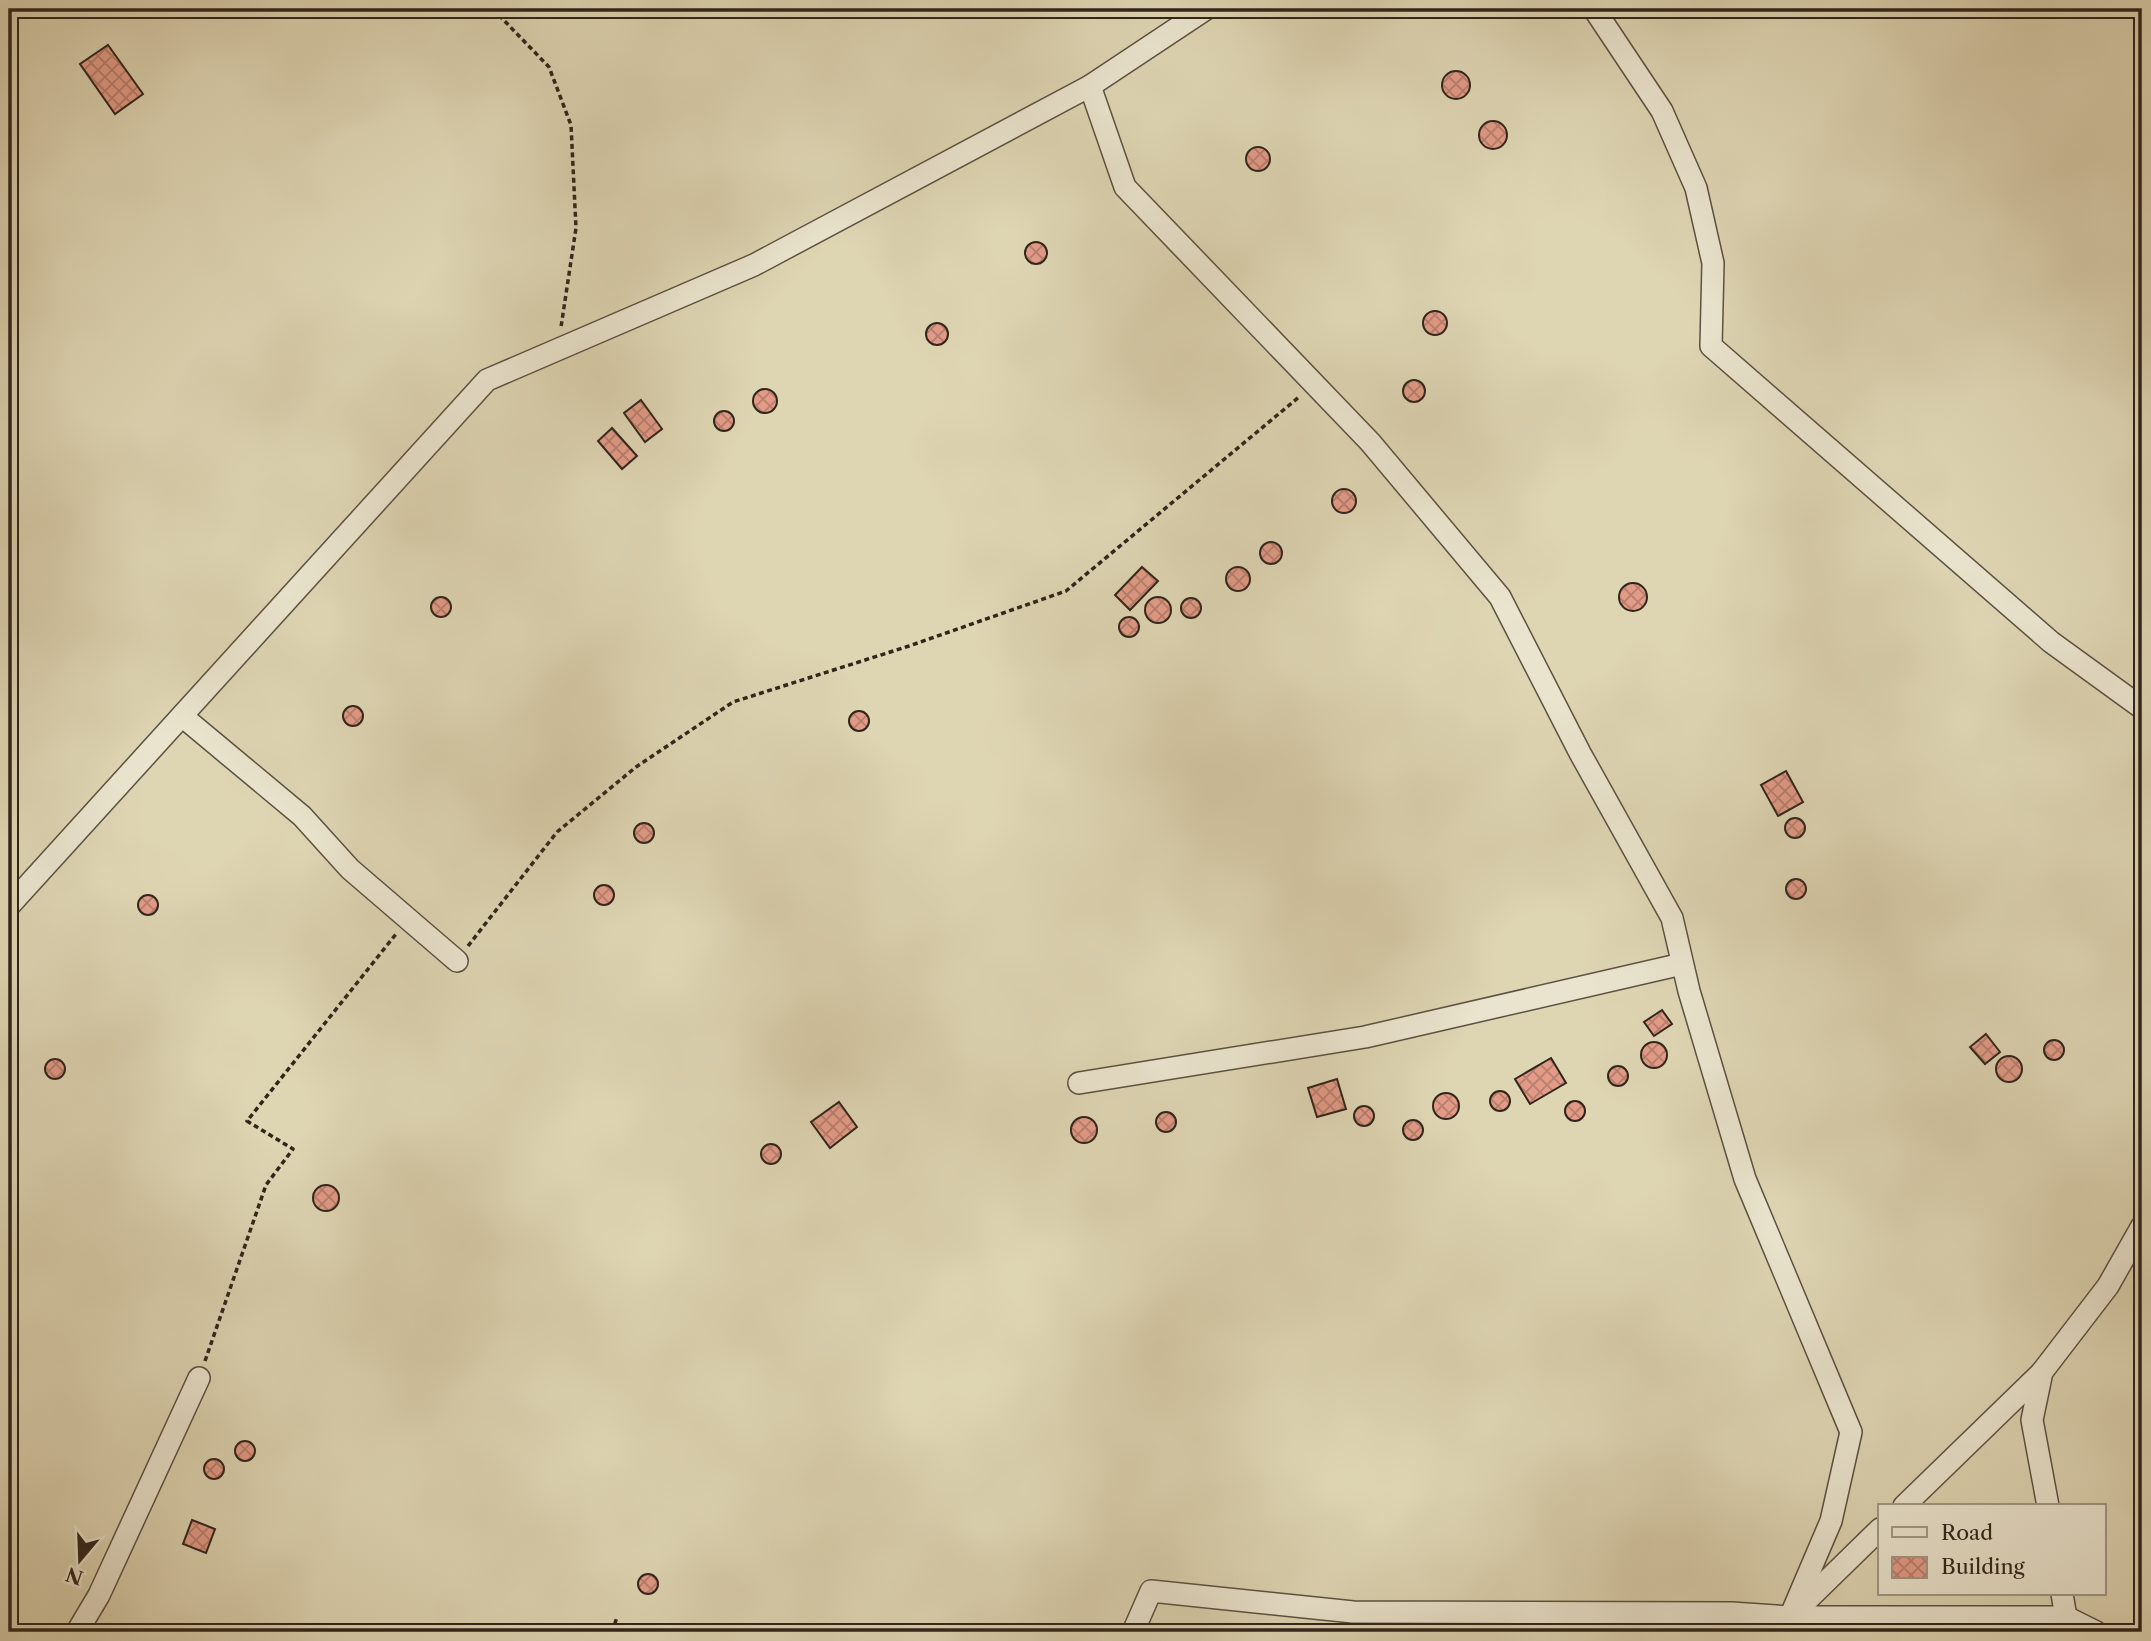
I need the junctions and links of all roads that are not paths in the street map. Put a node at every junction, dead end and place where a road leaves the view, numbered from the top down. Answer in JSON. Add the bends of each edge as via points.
{"nodes":[{"id":1,"x":1206,"y":9,"type":"edge"},
{"id":2,"x":1594,"y":9,"type":"edge"},
{"id":3,"x":1090,"y":86,"type":"junction"},
{"id":4,"x":2142,"y":708,"type":"edge"},
{"id":5,"x":182,"y":716,"type":"junction"},
{"id":6,"x":9,"y":906,"type":"edge"},
{"id":7,"x":457,"y":961,"type":"road end"},
{"id":8,"x":1682,"y":964,"type":"junction"},
{"id":9,"x":1079,"y":1083,"type":"dead end"},
{"id":10,"x":2142,"y":1226,"type":"edge"},
{"id":11,"x":2042,"y":1372,"type":"junction"},
{"id":12,"x":199,"y":1378,"type":"road end"},
{"id":13,"x":1906,"y":1504,"type":"edge"},
{"id":14,"x":2048,"y":1504,"type":"edge"},
{"id":15,"x":1878,"y":1531,"type":"edge"},
{"id":16,"x":2062,"y":1596,"type":"edge"},
{"id":17,"x":1790,"y":1617,"type":"junction"},
{"id":18,"x":2066,"y":1617,"type":"junction"},
{"id":19,"x":1731,"y":1623,"type":"edge"},
{"id":20,"x":77,"y":1632,"type":"edge"},
{"id":21,"x":1133,"y":1632,"type":"edge"},
{"id":22,"x":2096,"y":1632,"type":"edge"}],
"edges":[{"from":1,"to":3,"type":"street"},
{"from":2,"to":4,"type":"street","via":[[1662,111],[1696,188],[1713,263],[1711,346],[2051,642]]},
{"from":3,"to":5,"type":"street","via":[[754,265],[487,380]]},
{"from":3,"to":8,"type":"street","via":[[1125,187],[1370,442],[1500,597],[1672,918]]},
{"from":5,"to":6,"type":"street"},
{"from":5,"to":7,"type":"street","via":[[302,816],[350,869]]},
{"from":8,"to":9,"type":"street","via":[[1365,1037]]},
{"from":8,"to":17,"type":"street","via":[[1745,1179],[1851,1432],[1831,1521]]},
{"from":10,"to":11,"type":"street","via":[[2108,1286]]},
{"from":11,"to":13,"type":"street"},
{"from":11,"to":14,"type":"street","via":[[2032,1420]]},
{"from":12,"to":20,"type":"street","via":[[99,1595]]},
{"from":15,"to":17,"type":"street"},
{"from":16,"to":18,"type":"street"},
{"from":17,"to":18,"type":"street"},
{"from":17,"to":19,"type":"street"},
{"from":18,"to":22,"type":"street"},
{"from":19,"to":21,"type":"street","via":[[1353,1612],[1151,1591]]}]}
